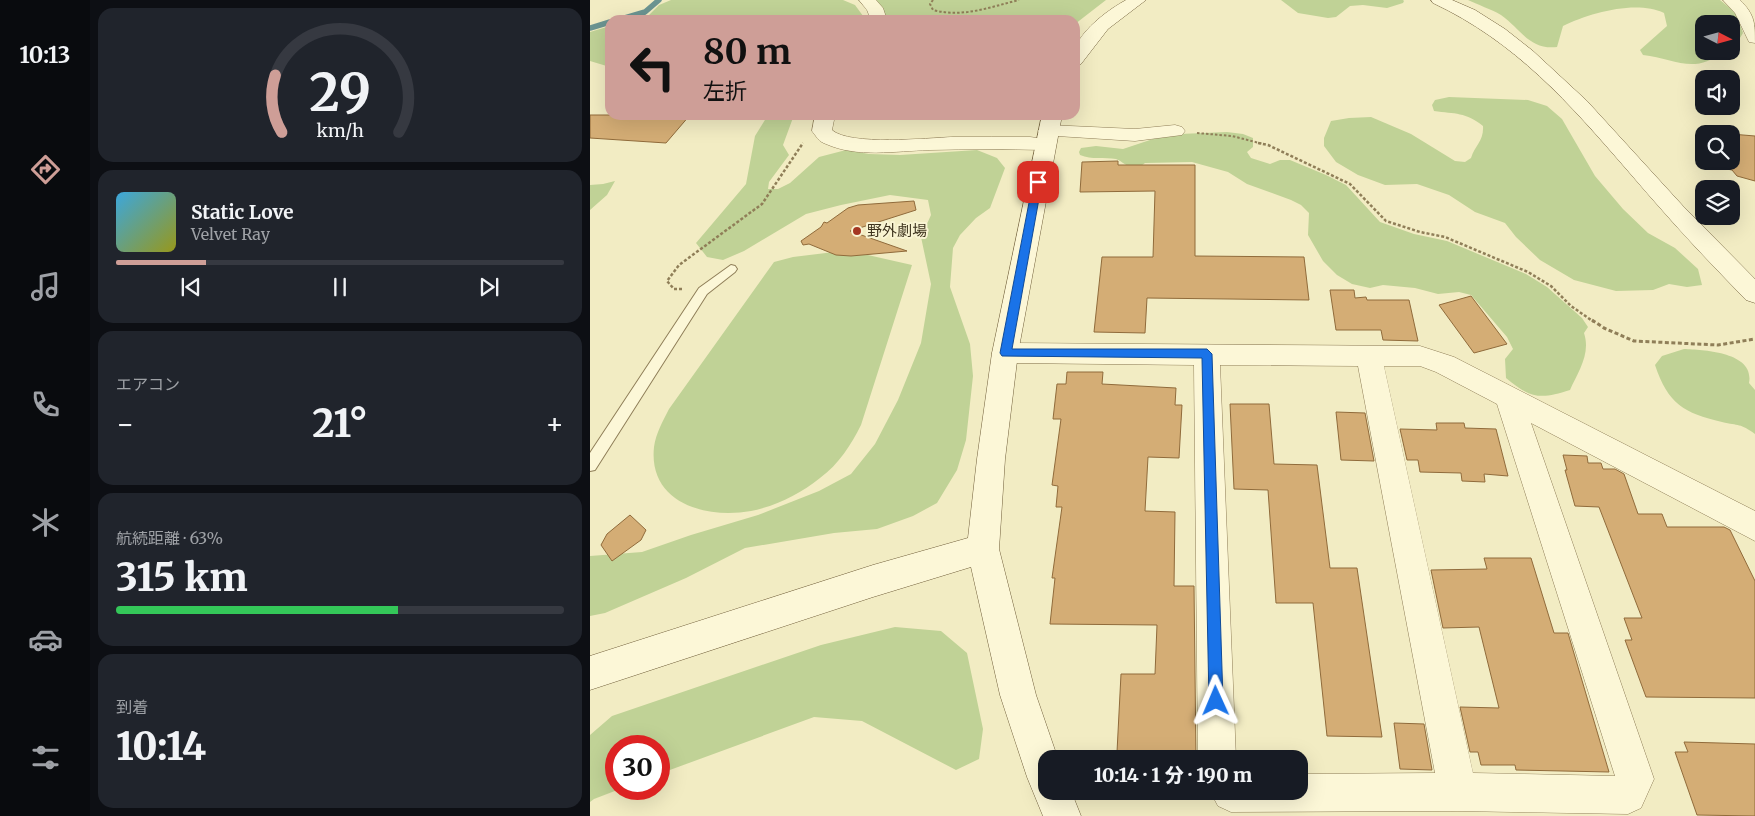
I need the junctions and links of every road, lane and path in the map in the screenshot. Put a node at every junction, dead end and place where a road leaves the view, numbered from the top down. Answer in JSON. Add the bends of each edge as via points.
{"nodes":[{"id":1,"x":867,"y":0,"type":"edge"},
{"id":2,"x":933,"y":0,"type":"edge"},
{"id":3,"x":1019,"y":0,"type":"edge"},
{"id":4,"x":1138,"y":0,"type":"edge"},
{"id":5,"x":1439,"y":0,"type":"edge"},
{"id":6,"x":1731,"y":0,"type":"edge"},
{"id":7,"x":877,"y":15,"type":"edge"},
{"id":8,"x":1755,"y":38,"type":"edge"},
{"id":9,"x":1080,"y":53,"type":"edge"},
{"id":10,"x":824,"y":123,"type":"edge"},
{"id":11,"x":1048,"y":130,"type":"edge"},
{"id":12,"x":1175,"y":131,"type":"joint"},
{"id":13,"x":731,"y":269,"type":"dead end"},
{"id":14,"x":703,"y":291,"type":"junction"},
{"id":15,"x":1755,"y":294,"type":"edge"},
{"id":16,"x":1755,"y":339,"type":"edge"},
{"id":17,"x":1005,"y":353,"type":"junction"},
{"id":18,"x":1207,"y":354,"type":"junction"},
{"id":19,"x":1369,"y":355,"type":"junction"},
{"id":20,"x":1509,"y":399,"type":"junction"},
{"id":21,"x":590,"y":465,"type":"edge"},
{"id":22,"x":1755,"y":527,"type":"edge"},
{"id":23,"x":983,"y":549,"type":"junction"},
{"id":24,"x":590,"y":672,"type":"edge"},
{"id":25,"x":1218,"y":750,"type":"edge"},
{"id":26,"x":1038,"y":754,"type":"edge"},
{"id":27,"x":1458,"y":792,"type":"junction"},
{"id":28,"x":1308,"y":793,"type":"edge"},
{"id":29,"x":1056,"y":800,"type":"edge"},
{"id":30,"x":1062,"y":816,"type":"edge"}],
"edges":[{"from":1,"to":7,"type":"street"},
{"from":2,"to":3,"type":"path","via":[[930,4],[933,10],[961,14]]},
{"from":4,"to":9,"type":"street","via":[[1100,26]]},
{"from":5,"to":15,"type":"street","via":[[1480,20],[1558,83]]},
{"from":6,"to":8,"type":"street","via":[[1742,11]]},
{"from":10,"to":11,"type":"street","via":[[832,140],[860,145],[1007,142]]},
{"from":10,"to":14,"type":"path","via":[[803,143],[762,204],[679,266],[667,281],[674,288]]},
{"from":11,"to":12,"type":"street","via":[[1135,135]]},
{"from":11,"to":17,"type":"street"},
{"from":12,"to":16,"type":"path","via":[[1232,136],[1268,145],[1302,160],[1350,184],[1386,221],[1444,237],[1528,272],[1604,328],[1634,341],[1718,345]]},
{"from":13,"to":14,"type":"lane"},
{"from":14,"to":21,"type":"lane"},
{"from":17,"to":18,"type":"street"},
{"from":17,"to":23,"type":"street"},
{"from":18,"to":19,"type":"street"},
{"from":18,"to":25,"type":"street"},
{"from":19,"to":20,"type":"street","via":[[1412,355],[1436,361]]},
{"from":19,"to":27,"type":"street"},
{"from":20,"to":22,"type":"street"},
{"from":20,"to":27,"type":"street","via":[[1635,779],[1628,794]]},
{"from":23,"to":24,"type":"street"},
{"from":23,"to":26,"type":"street","via":[[1018,695]]},
{"from":27,"to":28,"type":"street"},
{"from":29,"to":30,"type":"street"}]}
